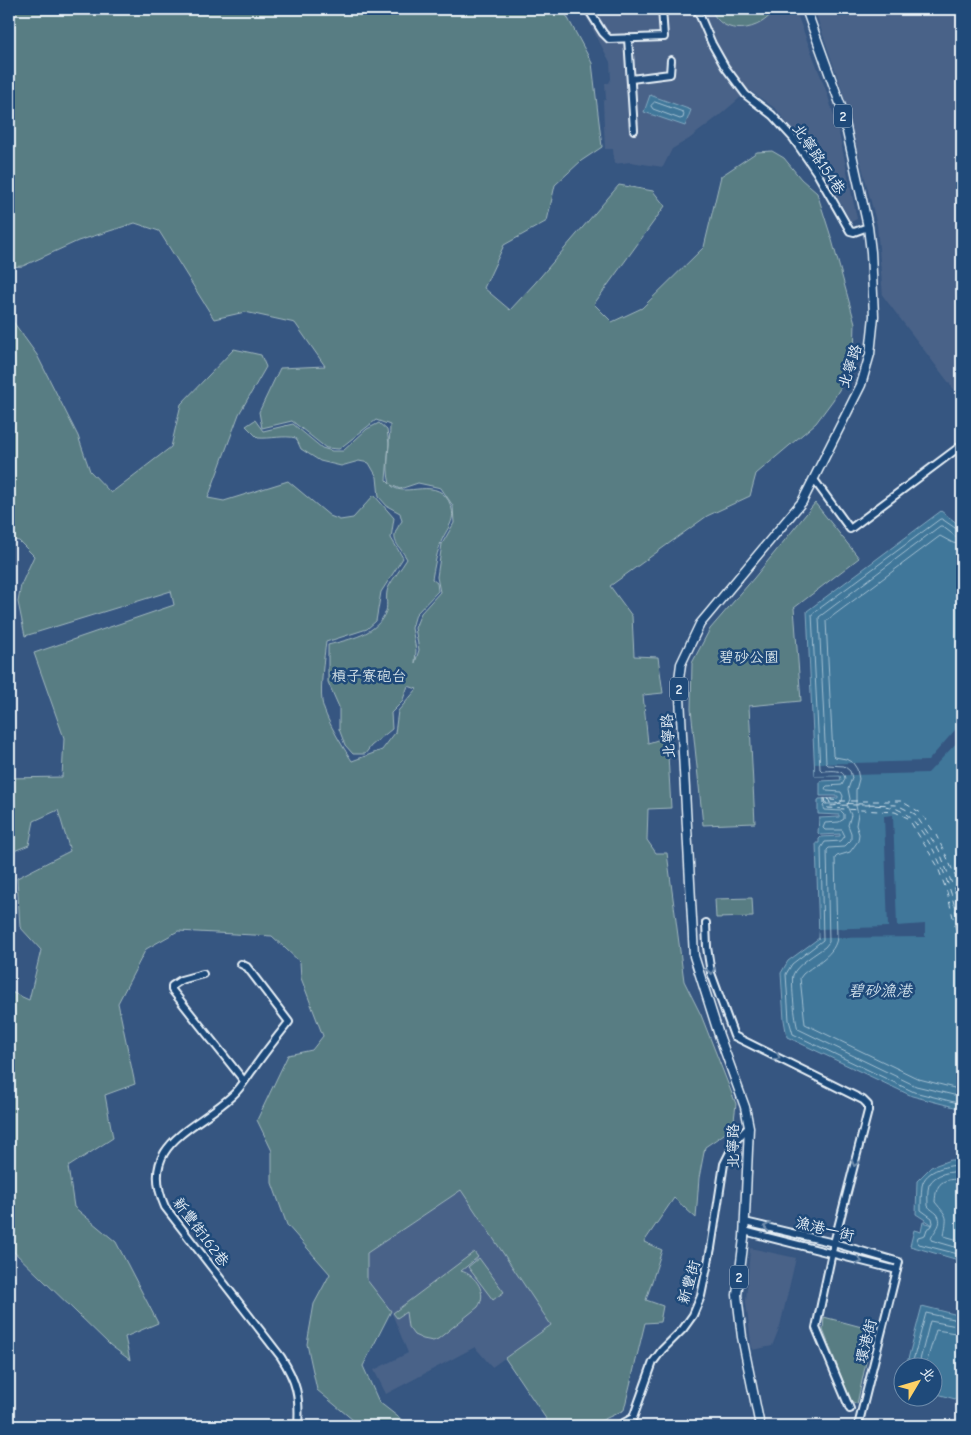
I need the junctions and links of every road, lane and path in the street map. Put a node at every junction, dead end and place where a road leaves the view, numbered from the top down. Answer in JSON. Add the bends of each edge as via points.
{"nodes":[{"id":1,"x":588,"y":9,"type":"edge"},
{"id":2,"x":662,"y":9,"type":"edge"},
{"id":3,"x":697,"y":9,"type":"edge"},
{"id":4,"x":806,"y":9,"type":"edge"},
{"id":5,"x":628,"y":38,"type":"junction"},
{"id":6,"x":671,"y":60,"type":"dead end"},
{"id":7,"x":631,"y":80,"type":"junction"},
{"id":8,"x":634,"y":130,"type":"dead end"},
{"id":9,"x":868,"y":227,"type":"junction"},
{"id":10,"x":962,"y":445,"type":"edge"},
{"id":11,"x":815,"y":481,"type":"junction"},
{"id":12,"x":706,"y":923,"type":"dead end"},
{"id":13,"x":241,"y":964,"type":"dead end"},
{"id":14,"x":203,"y":974,"type":"dead end"},
{"id":15,"x":244,"y":1081,"type":"junction"},
{"id":16,"x":749,"y":1126,"type":"junction"},
{"id":17,"x":745,"y":1222,"type":"junction"},
{"id":18,"x":744,"y":1231,"type":"junction"},
{"id":19,"x":834,"y":1243,"type":"junction"},
{"id":20,"x":832,"y":1254,"type":"junction"},
{"id":21,"x":899,"y":1262,"type":"joint"},
{"id":22,"x":897,"y":1270,"type":"junction"},
{"id":23,"x":850,"y":1409,"type":"dead end"},
{"id":24,"x":298,"y":1426,"type":"edge"},
{"id":25,"x":618,"y":1426,"type":"edge"},
{"id":26,"x":760,"y":1426,"type":"edge"},
{"id":27,"x":858,"y":1426,"type":"edge"}],
"edges":[{"from":1,"to":5,"type":"street","via":[[609,38]]},
{"from":2,"to":5,"type":"street","via":[[664,36]]},
{"from":3,"to":9,"type":"street","name":"北寧路154巷","via":[[725,67],[746,95],[772,115],[793,138],[850,231]]},
{"from":4,"to":9,"type":"main road","name":"北寧路","number":"2","via":[[842,109]]},
{"from":5,"to":7,"type":"street"},
{"from":6,"to":7,"type":"street","via":[[670,74]]},
{"from":7,"to":8,"type":"street"},
{"from":9,"to":11,"type":"main road","name":"北寧路","number":"2","via":[[874,316],[870,354],[861,385]]},
{"from":10,"to":11,"type":"street","via":[[850,529]]},
{"from":11,"to":16,"type":"main road","name":"北寧路","number":"2","via":[[794,514],[700,624],[679,671],[694,956]]},
{"from":12,"to":19,"type":"street","one_way":true,"via":[[711,973],[734,1036],[868,1105]]},
{"from":13,"to":15,"type":"street","name":"新豐街162巷","via":[[247,967],[289,1022]]},
{"from":14,"to":15,"type":"street","via":[[176,982],[172,990]]},
{"from":15,"to":24,"type":"street","name":"新豐街162巷","via":[[226,1101],[170,1142],[161,1161],[158,1193],[165,1207],[281,1356],[297,1388],[300,1404]]},
{"from":16,"to":17,"type":"main road","name":"北寧路","number":"2"},
{"from":16,"to":25,"type":"street","name":"新豐街","via":[[736,1140],[724,1164],[701,1296],[693,1315],[654,1362],[633,1418]]},
{"from":17,"to":18,"type":"main road","name":"北寧路","number":"2"},
{"from":19,"to":17,"type":"street","name":"漁港一街","one_way":true},
{"from":18,"to":20,"type":"street","name":"漁港一街"},
{"from":18,"to":26,"type":"main road","name":"北寧路","number":"2","via":[[737,1295]]},
{"from":19,"to":20,"type":"street"},
{"from":19,"to":21,"type":"street","name":"漁港一街"},
{"from":20,"to":22,"type":"street","name":"漁港一街","one_way":true},
{"from":20,"to":23,"type":"street","via":[[816,1328]]},
{"from":21,"to":22,"type":"street","name":"環港街"},
{"from":22,"to":27,"type":"street","name":"環港街"}]}
